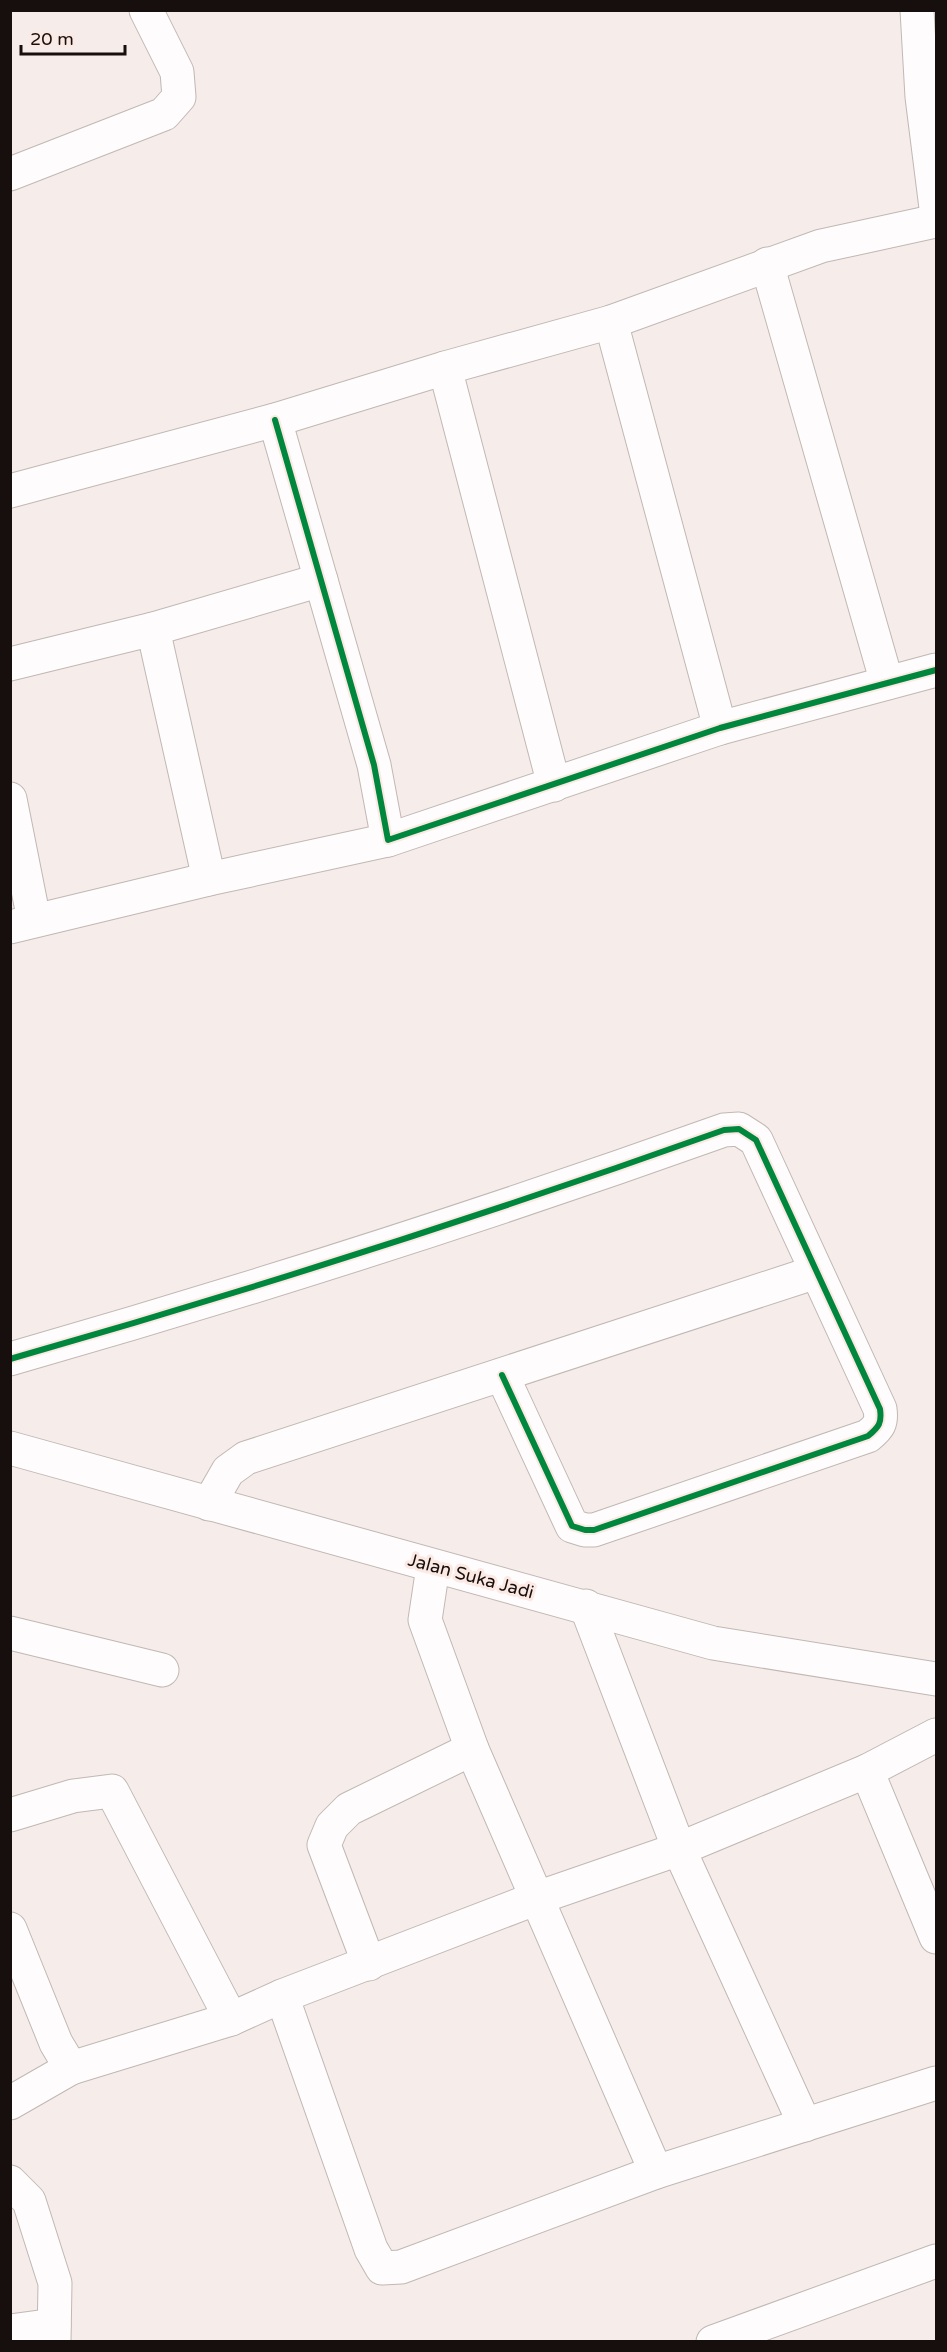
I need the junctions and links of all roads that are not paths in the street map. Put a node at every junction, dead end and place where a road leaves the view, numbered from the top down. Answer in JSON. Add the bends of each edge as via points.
{"nodes":[{"id":1,"x":146,"y":10,"type":"edge"},
{"id":2,"x":917,"y":10,"type":"edge"},
{"id":3,"x":10,"y":174,"type":"edge"},
{"id":4,"x":936,"y":208,"type":"edge"},
{"id":5,"x":936,"y":221,"type":"edge"},
{"id":6,"x":767,"y":264,"type":"junction"},
{"id":7,"x":611,"y":321,"type":"junction"},
{"id":8,"x":445,"y":368,"type":"junction"},
{"id":9,"x":275,"y":420,"type":"junction"},
{"id":10,"x":10,"y":491,"type":"edge"},
{"id":11,"x":321,"y":580,"type":"junction"},
{"id":12,"x":153,"y":629,"type":"junction"},
{"id":13,"x":10,"y":664,"type":"edge"},
{"id":14,"x":936,"y":670,"type":"edge"},
{"id":15,"x":887,"y":683,"type":"junction"},
{"id":16,"x":720,"y":728,"type":"junction"},
{"id":17,"x":554,"y":786,"type":"junction"},
{"id":18,"x":10,"y":799,"type":"edge"},
{"id":19,"x":388,"y":840,"type":"junction"},
{"id":20,"x":209,"y":879,"type":"junction"},
{"id":21,"x":22,"y":924,"type":"edge"},
{"id":22,"x":816,"y":1272,"type":"junction"},
{"id":23,"x":10,"y":1359,"type":"edge"},
{"id":24,"x":502,"y":1375,"type":"junction"},
{"id":25,"x":10,"y":1448,"type":"edge"},
{"id":26,"x":209,"y":1504,"type":"junction"},
{"id":27,"x":433,"y":1567,"type":"junction"},
{"id":28,"x":586,"y":1606,"type":"junction"},
{"id":29,"x":10,"y":1633,"type":"edge"},
{"id":30,"x":162,"y":1670,"type":"dead end"},
{"id":31,"x":936,"y":1679,"type":"edge"},
{"id":32,"x":936,"y":1735,"type":"edge"},
{"id":33,"x":472,"y":1749,"type":"junction"},
{"id":34,"x":867,"y":1771,"type":"junction"},
{"id":35,"x":10,"y":1815,"type":"edge"},
{"id":36,"x":679,"y":1849,"type":"junction"},
{"id":37,"x":537,"y":1898,"type":"junction"},
{"id":38,"x":935,"y":1928,"type":"edge"},
{"id":39,"x":10,"y":1929,"type":"edge"},
{"id":40,"x":369,"y":1964,"type":"junction"},
{"id":41,"x":282,"y":1996,"type":"junction"},
{"id":42,"x":231,"y":2019,"type":"junction"},
{"id":43,"x":71,"y":2068,"type":"junction"},
{"id":44,"x":936,"y":2083,"type":"edge"},
{"id":45,"x":10,"y":2103,"type":"edge"},
{"id":46,"x":805,"y":2125,"type":"junction"},
{"id":47,"x":656,"y":2172,"type":"junction"},
{"id":48,"x":10,"y":2182,"type":"edge"},
{"id":49,"x":936,"y":2261,"type":"edge"},
{"id":50,"x":10,"y":2331,"type":"edge"},
{"id":51,"x":54,"y":2333,"type":"edge"},
{"id":52,"x":715,"y":2341,"type":"edge"}],
"edges":[{"from":1,"to":3,"type":"street","via":[[177,72],[179,97],[164,114]]},
{"from":2,"to":4,"type":"street","via":[[922,97]]},
{"from":5,"to":6,"type":"street","via":[[822,246]]},
{"from":6,"to":7,"type":"street"},
{"from":6,"to":15,"type":"street"},
{"from":7,"to":8,"type":"street"},
{"from":7,"to":16,"type":"street"},
{"from":8,"to":9,"type":"street"},
{"from":8,"to":17,"type":"street"},
{"from":9,"to":10,"type":"street"},
{"from":9,"to":11,"type":"street"},
{"from":11,"to":12,"type":"street"},
{"from":11,"to":19,"type":"street","via":[[374,765]]},
{"from":12,"to":13,"type":"street"},
{"from":12,"to":20,"type":"street"},
{"from":14,"to":15,"type":"street"},
{"from":15,"to":16,"type":"street"},
{"from":16,"to":17,"type":"street"},
{"from":17,"to":19,"type":"street"},
{"from":18,"to":21,"type":"street"},
{"from":19,"to":20,"type":"street"},
{"from":20,"to":21,"type":"street"},
{"from":22,"to":23,"type":"street","via":[[756,1140],[740,1129],[724,1130],[579,1182],[218,1300]]},
{"from":22,"to":24,"type":"street"},
{"from":22,"to":24,"type":"street","via":[[880,1409],[882,1419],[878,1428],[868,1436],[594,1530],[572,1526]]},
{"from":24,"to":26,"type":"street","via":[[246,1458],[228,1471]]},
{"from":25,"to":26,"type":"street","name":"Jalan Suka Jadi"},
{"from":26,"to":27,"type":"street","name":"Jalan Suka Jadi"},
{"from":27,"to":28,"type":"street","name":"Jalan Suka Jadi"},
{"from":27,"to":33,"type":"street","via":[[425,1620]]},
{"from":28,"to":31,"type":"street","name":"Jalan Suka Jadi","via":[[712,1643]]},
{"from":28,"to":36,"type":"street"},
{"from":29,"to":30,"type":"street"},
{"from":32,"to":34,"type":"street"},
{"from":33,"to":37,"type":"street"},
{"from":33,"to":40,"type":"street","via":[[349,1809],[332,1826],[324,1845]]},
{"from":34,"to":36,"type":"street"},
{"from":34,"to":38,"type":"street"},
{"from":35,"to":42,"type":"street","via":[[73,1796],[112,1791]]},
{"from":36,"to":37,"type":"street"},
{"from":36,"to":46,"type":"street"},
{"from":37,"to":40,"type":"street"},
{"from":37,"to":47,"type":"street"},
{"from":39,"to":43,"type":"street"},
{"from":40,"to":41,"type":"street"},
{"from":41,"to":42,"type":"street"},
{"from":41,"to":47,"type":"street","via":[[371,2249],[382,2268],[401,2267]]},
{"from":42,"to":43,"type":"street"},
{"from":43,"to":45,"type":"street"},
{"from":44,"to":46,"type":"street"},
{"from":46,"to":47,"type":"street"},
{"from":48,"to":51,"type":"street","via":[[29,2201],[56,2283]]},
{"from":49,"to":52,"type":"street"},
{"from":50,"to":51,"type":"street"}]}
